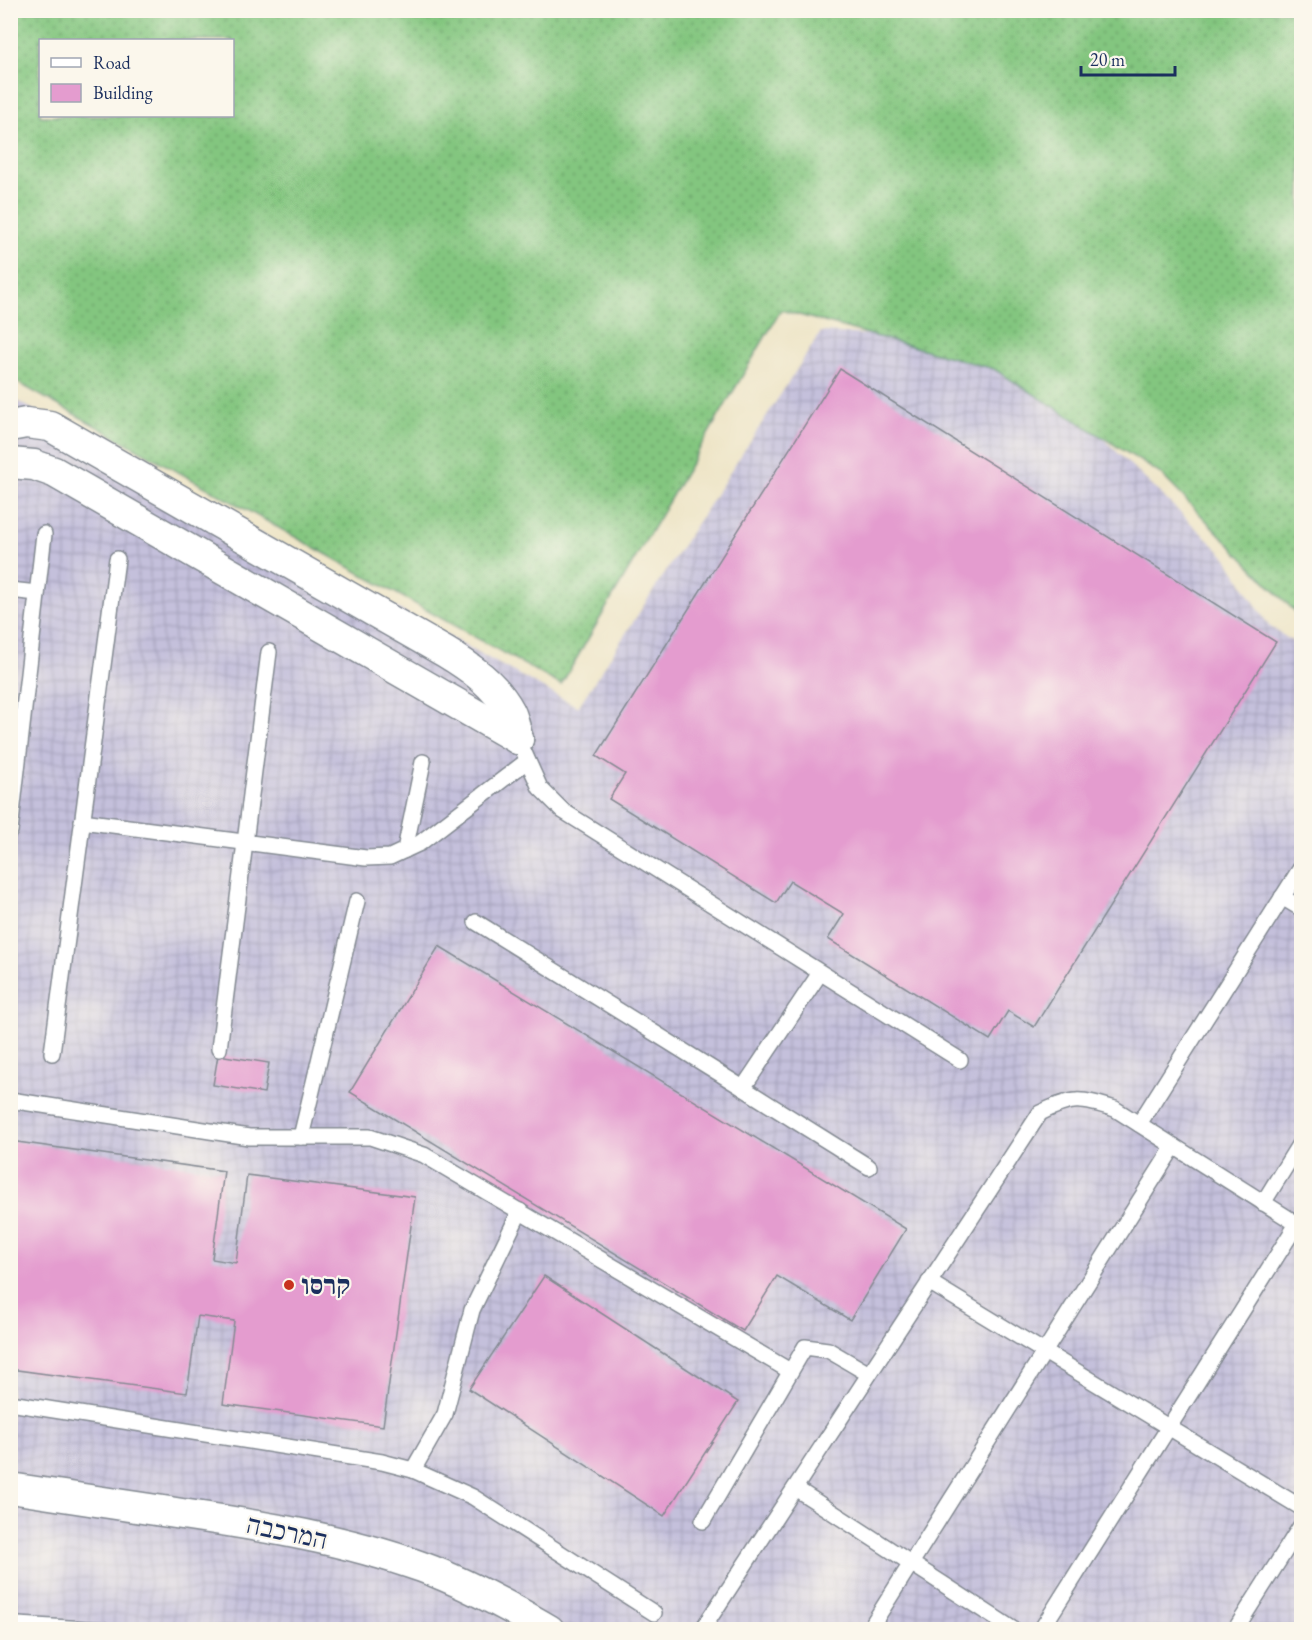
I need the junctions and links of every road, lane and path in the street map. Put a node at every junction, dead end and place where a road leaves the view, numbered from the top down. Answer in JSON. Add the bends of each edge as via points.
{"nodes":[{"id":1,"x":10,"y":426,"type":"edge"},
{"id":2,"x":10,"y":463,"type":"edge"},
{"id":3,"x":44,"y":534,"type":"dead end"},
{"id":4,"x":117,"y":559,"type":"dead end"},
{"id":5,"x":10,"y":590,"type":"edge"},
{"id":6,"x":37,"y":593,"type":"junction"},
{"id":7,"x":269,"y":652,"type":"dead end"},
{"id":8,"x":523,"y":750,"type":"junction"},
{"id":9,"x":423,"y":762,"type":"dead end"},
{"id":10,"x":82,"y":821,"type":"junction"},
{"id":11,"x":11,"y":826,"type":"edge"},
{"id":12,"x":10,"y":831,"type":"edge"},
{"id":13,"x":246,"y":842,"type":"junction"},
{"id":14,"x":405,"y":850,"type":"junction"},
{"id":15,"x":1302,"y":866,"type":"edge"},
{"id":16,"x":1282,"y":897,"type":"junction"},
{"id":17,"x":357,"y":901,"type":"dead end"},
{"id":18,"x":1302,"y":909,"type":"edge"},
{"id":19,"x":476,"y":922,"type":"dead end"},
{"id":20,"x":820,"y":973,"type":"junction"},
{"id":21,"x":219,"y":1049,"type":"dead end"},
{"id":22,"x":52,"y":1053,"type":"dead end"},
{"id":23,"x":960,"y":1060,"type":"dead end"},
{"id":24,"x":743,"y":1088,"type":"junction"},
{"id":25,"x":10,"y":1100,"type":"edge"},
{"id":26,"x":1139,"y":1124,"type":"junction"},
{"id":27,"x":301,"y":1137,"type":"junction"},
{"id":28,"x":1302,"y":1140,"type":"edge"},
{"id":29,"x":1174,"y":1146,"type":"junction"},
{"id":30,"x":869,"y":1167,"type":"dead end"},
{"id":31,"x":1263,"y":1203,"type":"junction"},
{"id":32,"x":520,"y":1211,"type":"junction"},
{"id":33,"x":1299,"y":1225,"type":"edge"},
{"id":34,"x":929,"y":1282,"type":"junction"},
{"id":35,"x":1044,"y":1352,"type":"junction"},
{"id":36,"x":790,"y":1371,"type":"junction"},
{"id":37,"x":869,"y":1374,"type":"junction"},
{"id":38,"x":10,"y":1403,"type":"edge"},
{"id":39,"x":1168,"y":1428,"type":"junction"},
{"id":40,"x":413,"y":1470,"type":"junction"},
{"id":41,"x":10,"y":1488,"type":"edge"},
{"id":42,"x":795,"y":1488,"type":"junction"},
{"id":43,"x":1302,"y":1508,"type":"edge"},
{"id":44,"x":703,"y":1521,"type":"dead end"},
{"id":45,"x":1302,"y":1524,"type":"edge"},
{"id":46,"x":911,"y":1563,"type":"junction"},
{"id":47,"x":654,"y":1613,"type":"dead end"},
{"id":48,"x":10,"y":1627,"type":"edge"},
{"id":49,"x":38,"y":1628,"type":"edge"},
{"id":50,"x":104,"y":1629,"type":"edge"},
{"id":51,"x":549,"y":1629,"type":"edge"},
{"id":52,"x":702,"y":1629,"type":"edge"},
{"id":53,"x":869,"y":1629,"type":"edge"},
{"id":54,"x":1014,"y":1629,"type":"edge"},
{"id":55,"x":1041,"y":1629,"type":"edge"},
{"id":56,"x":1235,"y":1629,"type":"edge"}],
"edges":[{"from":1,"to":8,"type":"street","via":[[50,426],[469,666],[510,712]]},
{"from":2,"to":8,"type":"street","via":[[54,472]]},
{"from":3,"to":6,"type":"lane"},
{"from":4,"to":10,"type":"lane"},
{"from":5,"to":6,"type":"lane"},
{"from":6,"to":11,"type":"lane"},
{"from":7,"to":13,"type":"lane"},
{"from":8,"to":14,"type":"lane","via":[[420,843]]},
{"from":8,"to":20,"type":"lane","via":[[540,788],[563,811]]},
{"from":9,"to":14,"type":"lane"},
{"from":10,"to":13,"type":"lane"},
{"from":10,"to":22,"type":"lane"},
{"from":11,"to":12,"type":"lane"},
{"from":13,"to":14,"type":"lane","via":[[366,858],[390,857]]},
{"from":13,"to":21,"type":"lane"},
{"from":15,"to":16,"type":"lane"},
{"from":16,"to":18,"type":"lane"},
{"from":16,"to":26,"type":"lane"},
{"from":17,"to":27,"type":"lane"},
{"from":19,"to":24,"type":"lane"},
{"from":20,"to":23,"type":"lane"},
{"from":20,"to":24,"type":"lane"},
{"from":24,"to":30,"type":"lane"},
{"from":25,"to":27,"type":"lane","via":[[249,1137]]},
{"from":26,"to":29,"type":"lane"},
{"from":26,"to":34,"type":"lane","via":[[1115,1109],[1089,1101],[1063,1102],[1040,1113]]},
{"from":27,"to":32,"type":"lane","via":[[370,1137],[424,1155]]},
{"from":28,"to":31,"type":"lane"},
{"from":29,"to":31,"type":"lane"},
{"from":29,"to":35,"type":"lane"},
{"from":31,"to":33,"type":"lane"},
{"from":32,"to":36,"type":"lane"},
{"from":32,"to":40,"type":"lane","via":[[472,1310],[445,1414]]},
{"from":33,"to":39,"type":"lane"},
{"from":34,"to":35,"type":"lane"},
{"from":34,"to":37,"type":"lane"},
{"from":35,"to":39,"type":"lane"},
{"from":35,"to":46,"type":"lane"},
{"from":36,"to":37,"type":"lane","via":[[804,1347],[828,1350]]},
{"from":36,"to":44,"type":"lane"},
{"from":37,"to":42,"type":"lane"},
{"from":38,"to":40,"type":"lane"},
{"from":39,"to":43,"type":"lane"},
{"from":39,"to":55,"type":"lane"},
{"from":40,"to":47,"type":"lane","via":[[472,1497]]},
{"from":41,"to":51,"type":"street","name":"המרכבה","via":[[270,1527],[377,1552],[463,1585]]},
{"from":42,"to":46,"type":"lane"},
{"from":42,"to":52,"type":"lane"},
{"from":45,"to":56,"type":"lane"},
{"from":46,"to":53,"type":"lane"},
{"from":46,"to":54,"type":"lane"},
{"from":48,"to":49,"type":"lane"},
{"from":49,"to":50,"type":"lane"}]}
